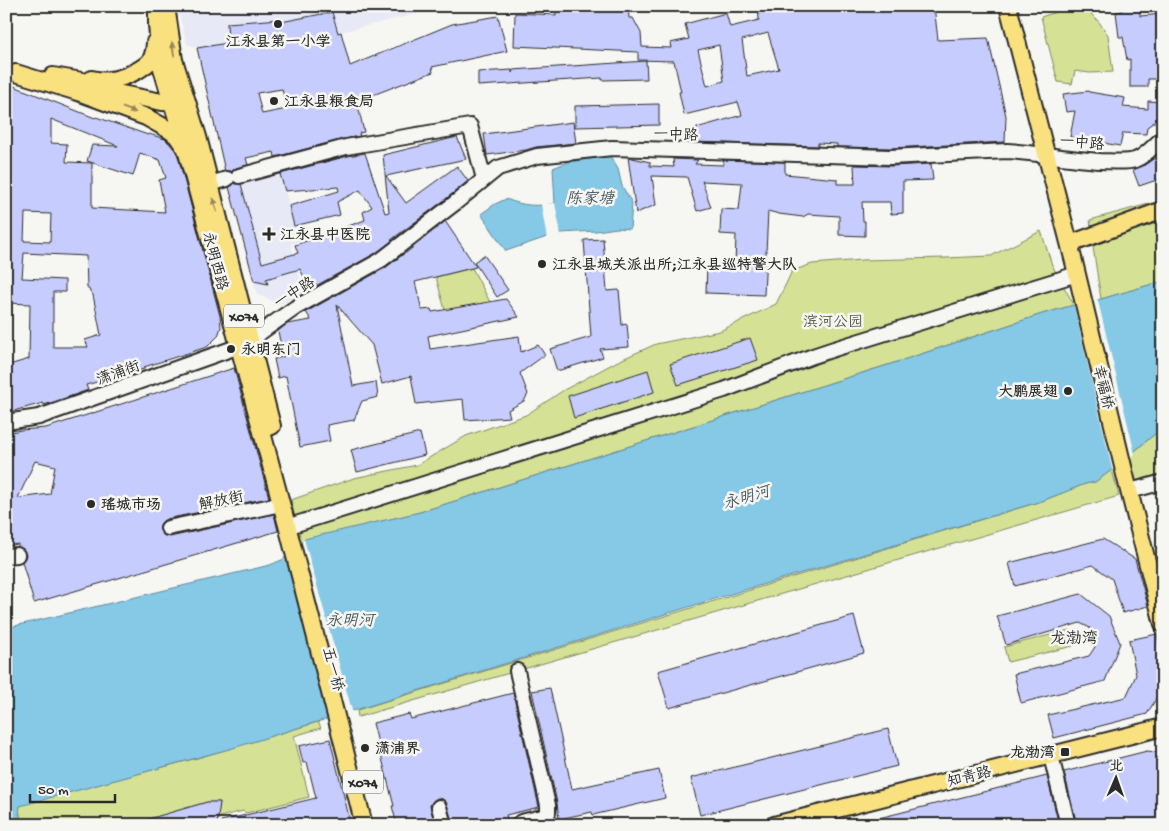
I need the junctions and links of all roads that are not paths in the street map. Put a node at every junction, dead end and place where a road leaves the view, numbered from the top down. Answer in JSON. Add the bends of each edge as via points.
{"nodes":[{"id":1,"x":1008,"y":6,"type":"edge"},
{"id":2,"x":160,"y":11,"type":"edge"},
{"id":3,"x":10,"y":70,"type":"edge"},
{"id":4,"x":51,"y":75,"type":"junction"},
{"id":5,"x":178,"y":98,"type":"junction"},
{"id":6,"x":1163,"y":138,"type":"edge"},
{"id":7,"x":186,"y":149,"type":"junction"},
{"id":8,"x":1047,"y":155,"type":"junction"},
{"id":9,"x":484,"y":179,"type":"junction"},
{"id":10,"x":210,"y":184,"type":"junction"},
{"id":11,"x":1163,"y":210,"type":"edge"},
{"id":12,"x":1070,"y":244,"type":"junction"},
{"id":13,"x":1078,"y":278,"type":"junction"},
{"id":14,"x":245,"y":344,"type":"junction"},
{"id":15,"x":6,"y":422,"type":"edge"},
{"id":16,"x":1163,"y":482,"type":"edge"},
{"id":17,"x":1128,"y":485,"type":"junction"},
{"id":18,"x":281,"y":504,"type":"junction"},
{"id":19,"x":296,"y":524,"type":"junction"},
{"id":20,"x":168,"y":528,"type":"dead end"},
{"id":21,"x":296,"y":542,"type":"junction"},
{"id":22,"x":1163,"y":624,"type":"edge"},
{"id":23,"x":518,"y":671,"type":"dead end"},
{"id":24,"x":1163,"y":728,"type":"edge"},
{"id":25,"x":347,"y":740,"type":"junction"},
{"id":26,"x":1051,"y":756,"type":"junction"},
{"id":27,"x":439,"y":807,"type":"dead end"},
{"id":28,"x":827,"y":818,"type":"edge"},
{"id":29,"x":364,"y":825,"type":"edge"},
{"id":30,"x":375,"y":825,"type":"edge"},
{"id":31,"x":444,"y":825,"type":"edge"},
{"id":32,"x":518,"y":825,"type":"edge"},
{"id":33,"x":774,"y":825,"type":"edge"},
{"id":34,"x":1068,"y":825,"type":"edge"}],
"edges":[{"from":1,"to":8,"type":"main road","name":"幸福桥"},
{"from":2,"to":4,"type":"main road","via":[[154,52],[151,60],[141,68],[108,80]]},
{"from":2,"to":5,"type":"main road","name":"永明西路","via":[[161,64]]},
{"from":3,"to":4,"type":"main road"},
{"from":3,"to":5,"type":"main road","via":[[150,100]]},
{"from":3,"to":7,"type":"main road","one_way":true,"via":[[146,117],[171,131]]},
{"from":4,"to":5,"type":"main road"},
{"from":5,"to":7,"type":"main road","name":"永明西路"},
{"from":5,"to":10,"type":"main road","name":"永明西路","number":"X074","via":[[198,137]]},
{"from":6,"to":8,"type":"street","name":"一中路","via":[[1134,160],[1116,162]]},
{"from":7,"to":14,"type":"main road","name":"永明西路","number":"X074"},
{"from":8,"to":9,"type":"street","name":"一中路","via":[[1007,151],[890,157],[612,148],[538,156],[498,168]]},
{"from":8,"to":12,"type":"main road","name":"幸福桥"},
{"from":9,"to":10,"type":"street","via":[[470,126],[346,147]]},
{"from":9,"to":14,"type":"street","name":"一中路","via":[[381,260],[295,308]]},
{"from":14,"to":10,"type":"main road","name":"永明西路","number":"X074","one_way":true},
{"from":11,"to":12,"type":"main road"},
{"from":12,"to":13,"type":"main road","name":"幸福桥"},
{"from":13,"to":17,"type":"main road","name":"幸福桥"},
{"from":13,"to":19,"type":"street","via":[[834,349],[733,387]]},
{"from":14,"to":15,"type":"street","name":"潇浦街","via":[[39,417]]},
{"from":14,"to":18,"type":"main road","name":"永明西路","number":"X074"},
{"from":14,"to":19,"type":"main road","name":"永明西路","number":"X074"},
{"from":16,"to":17,"type":"street"},
{"from":17,"to":22,"type":"main road","name":"幸福桥"},
{"from":18,"to":20,"type":"street","name":"解放街"},
{"from":18,"to":21,"type":"main road","name":"永明西路","number":"X074"},
{"from":19,"to":21,"type":"main road","name":"永明西路","number":"X074"},
{"from":21,"to":25,"type":"main road","name":"五一桥","number":"X074"},
{"from":23,"to":32,"type":"street","via":[[548,813]]},
{"from":24,"to":26,"type":"main road","name":"知青路"},
{"from":25,"to":29,"type":"main road","number":"X074"},
{"from":25,"to":30,"type":"main road","number":"X074"},
{"from":26,"to":28,"type":"main road","name":"知青路"},
{"from":26,"to":34,"type":"street"},
{"from":27,"to":31,"type":"street"},
{"from":28,"to":33,"type":"main road","name":"知青路"}]}
